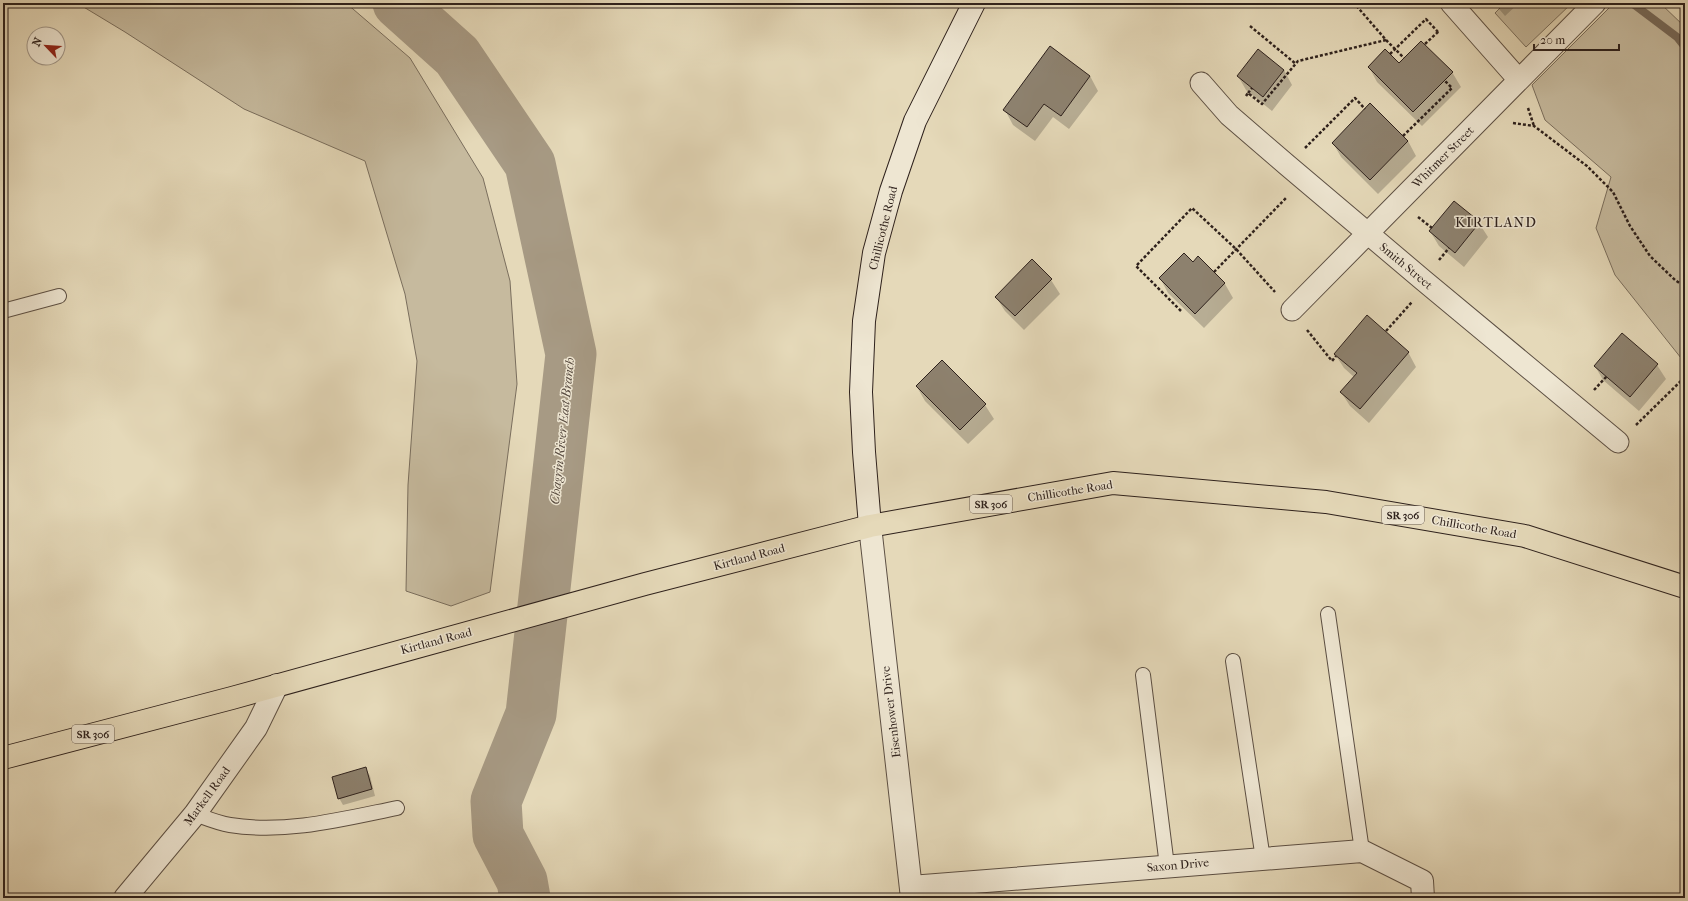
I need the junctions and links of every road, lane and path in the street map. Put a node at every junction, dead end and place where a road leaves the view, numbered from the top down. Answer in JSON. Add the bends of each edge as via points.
{"nodes":[{"id":1,"x":974,"y":3,"type":"edge"},
{"id":2,"x":1354,"y":3,"type":"edge"},
{"id":3,"x":1451,"y":3,"type":"edge"},
{"id":4,"x":1593,"y":4,"type":"edge"},
{"id":5,"x":1250,"y":26,"type":"dead end"},
{"id":6,"x":1438,"y":32,"type":"dead end"},
{"id":7,"x":1386,"y":40,"type":"junction"},
{"id":8,"x":1396,"y":49,"type":"junction"},
{"id":9,"x":1390,"y":54,"type":"dead end"},
{"id":10,"x":1404,"y":58,"type":"dead end"},
{"id":11,"x":1296,"y":64,"type":"junction"},
{"id":12,"x":1444,"y":80,"type":"dead end"},
{"id":13,"x":1519,"y":80,"type":"junction"},
{"id":14,"x":1201,"y":83,"type":"dead end"},
{"id":15,"x":1252,"y":88,"type":"dead end"},
{"id":16,"x":1248,"y":93,"type":"junction"},
{"id":17,"x":1365,"y":108,"type":"dead end"},
{"id":18,"x":1230,"y":115,"type":"junction"},
{"id":19,"x":1534,"y":126,"type":"dead end"},
{"id":20,"x":1403,"y":136,"type":"dead end"},
{"id":21,"x":1287,"y":165,"type":"junction"},
{"id":22,"x":1304,"y":180,"type":"junction"},
{"id":23,"x":1367,"y":234,"type":"junction"},
{"id":24,"x":1236,"y":249,"type":"junction"},
{"id":25,"x":1214,"y":272,"type":"dead end"},
{"id":26,"x":1428,"y":284,"type":"junction"},
{"id":27,"x":1685,"y":287,"type":"edge"},
{"id":28,"x":59,"y":296,"type":"dead end"},
{"id":29,"x":1292,"y":310,"type":"junction"},
{"id":30,"x":3,"y":311,"type":"edge"},
{"id":31,"x":1181,"y":312,"type":"dead end"},
{"id":32,"x":1386,"y":332,"type":"dead end"},
{"id":33,"x":1336,"y":356,"type":"dead end"},
{"id":34,"x":1685,"y":377,"type":"edge"},
{"id":35,"x":1618,"y":442,"type":"joint"},
{"id":36,"x":870,"y":526,"type":"junction"},
{"id":37,"x":1685,"y":587,"type":"edge"},
{"id":38,"x":1328,"y":614,"type":"dead end"},
{"id":39,"x":1233,"y":661,"type":"dead end"},
{"id":40,"x":1143,"y":675,"type":"dead end"},
{"id":41,"x":276,"y":685,"type":"junction"},
{"id":42,"x":3,"y":758,"type":"edge"},
{"id":43,"x":397,"y":808,"type":"dead end"},
{"id":44,"x":195,"y":814,"type":"junction"},
{"id":45,"x":1362,"y":851,"type":"junction"},
{"id":46,"x":1264,"y":859,"type":"junction"},
{"id":47,"x":1167,"y":866,"type":"junction"},
{"id":48,"x":912,"y":892,"type":"edge"},
{"id":49,"x":125,"y":898,"type":"edge"},
{"id":50,"x":1423,"y":898,"type":"edge"}],
"edges":[{"from":1,"to":36,"type":"street","name":"Chillicothe Road","via":[[915,121],[891,191],[874,253],[864,321],[861,392]]},
{"from":2,"to":7,"type":"path"},
{"from":3,"to":13,"type":"street"},
{"from":4,"to":13,"type":"street","name":"Whitmer Street"},
{"from":5,"to":11,"type":"path"},
{"from":6,"to":8,"type":"path","via":[[1426,19]]},
{"from":7,"to":8,"type":"path"},
{"from":7,"to":11,"type":"path","via":[[1298,61]]},
{"from":8,"to":9,"type":"path"},
{"from":8,"to":10,"type":"path"},
{"from":11,"to":16,"type":"path","via":[[1262,104]]},
{"from":12,"to":20,"type":"path","via":[[1452,88]]},
{"from":13,"to":23,"type":"street","name":"Whitmer Street"},
{"from":14,"to":18,"type":"street","name":"Smith Street"},
{"from":15,"to":16,"type":"path"},
{"from":16,"to":18,"type":"path"},
{"from":17,"to":21,"type":"path","via":[[1355,98]]},
{"from":18,"to":21,"type":"street","name":"Smith Street"},
{"from":19,"to":27,"type":"path","via":[[1587,166],[1613,192],[1630,226],[1650,256]]},
{"from":21,"to":22,"type":"street","name":"Smith Street"},
{"from":22,"to":23,"type":"street","name":"Smith Street"},
{"from":22,"to":24,"type":"path"},
{"from":23,"to":26,"type":"street","name":"Smith Street"},
{"from":23,"to":29,"type":"street","name":"Whitmer Street"},
{"from":24,"to":25,"type":"path"},
{"from":24,"to":29,"type":"path"},
{"from":24,"to":31,"type":"path","via":[[1192,208],[1136,266]]},
{"from":26,"to":32,"type":"path"},
{"from":26,"to":35,"type":"street","name":"Smith Street"},
{"from":28,"to":30,"type":"lane"},
{"from":29,"to":33,"type":"path","via":[[1332,361]]},
{"from":34,"to":35,"type":"path"},
{"from":36,"to":37,"type":"main road","name":"Chillicothe Road","number":"SR 306","via":[[1113,483],[1326,502],[1526,536]]},
{"from":36,"to":41,"type":"main road","name":"Kirtland Road","via":[[645,584]]},
{"from":36,"to":48,"type":"street","name":"Eisenhower Drive"},
{"from":38,"to":45,"type":"lane"},
{"from":39,"to":46,"type":"lane"},
{"from":40,"to":47,"type":"lane"},
{"from":41,"to":42,"type":"main road","name":"Kirtland Road","number":"SR 306"},
{"from":41,"to":44,"type":"street","name":"Markell Road","via":[[256,728]]},
{"from":43,"to":44,"type":"lane","via":[[324,822],[266,829],[229,825]]},
{"from":44,"to":49,"type":"street","name":"Markell Road"},
{"from":45,"to":46,"type":"street","name":"Saxon Drive"},
{"from":45,"to":50,"type":"street","via":[[1422,881]]},
{"from":46,"to":47,"type":"street","name":"Saxon Drive"},
{"from":47,"to":48,"type":"street","name":"Saxon Drive"}]}
